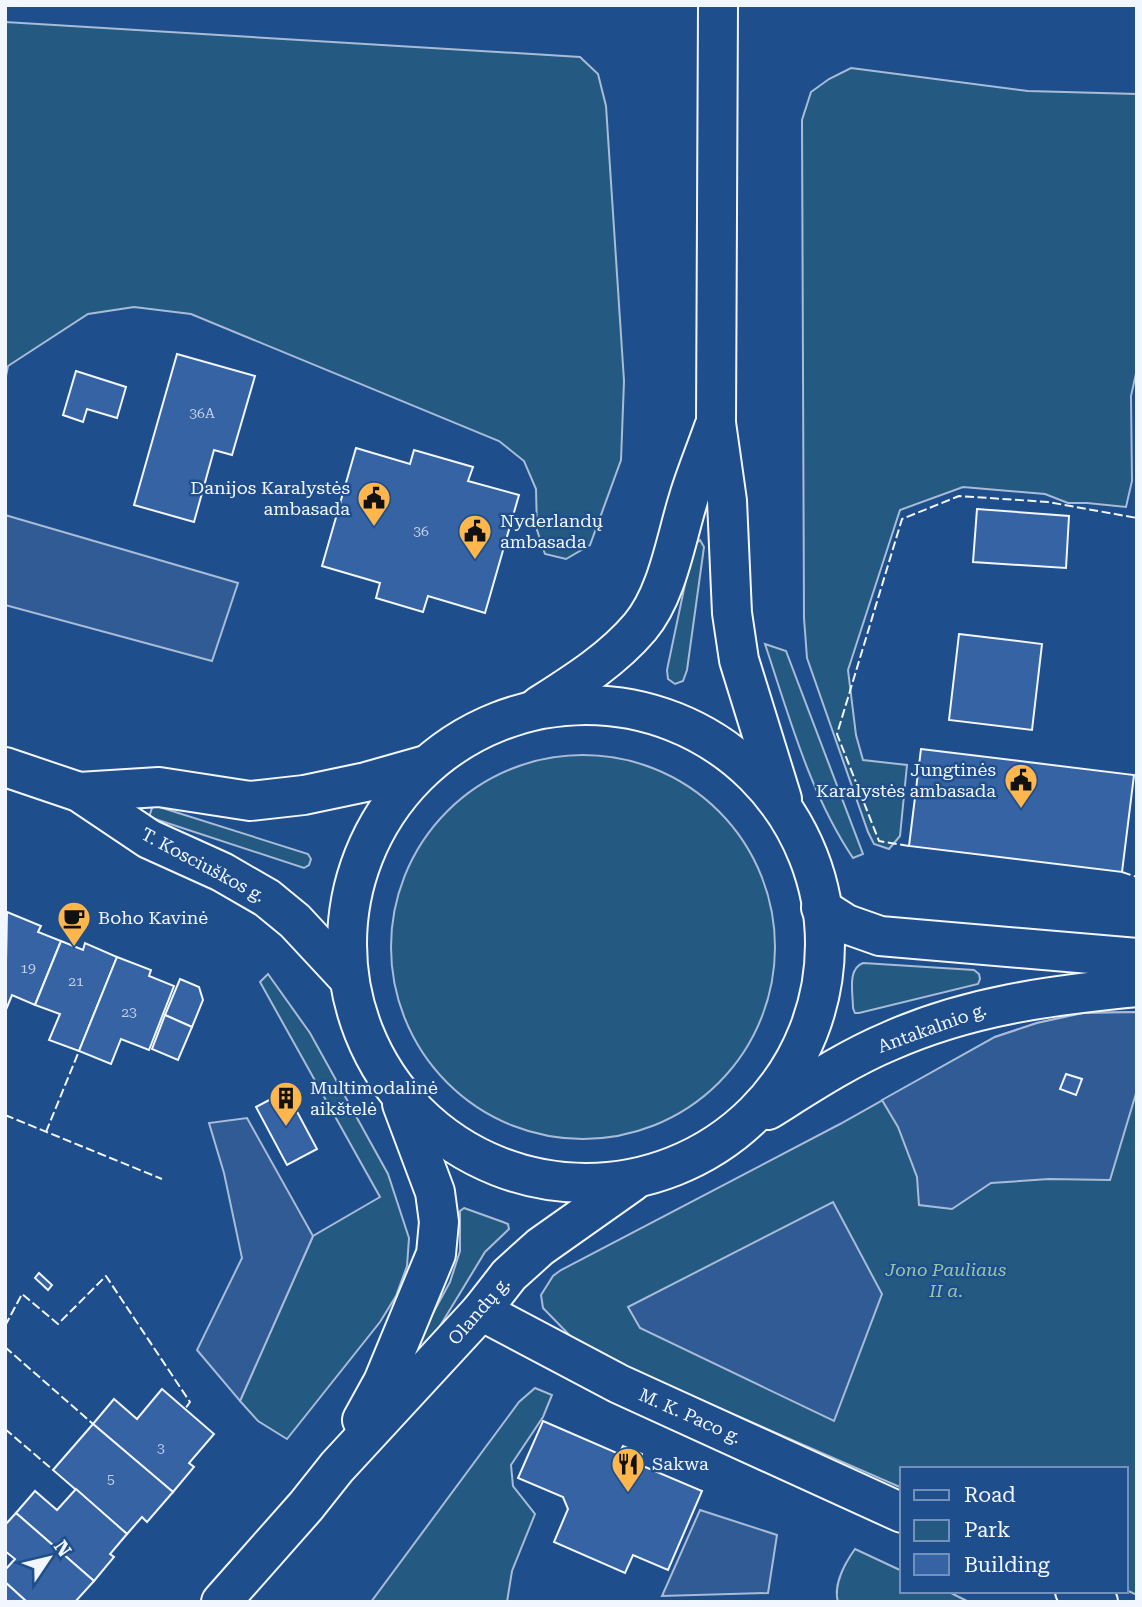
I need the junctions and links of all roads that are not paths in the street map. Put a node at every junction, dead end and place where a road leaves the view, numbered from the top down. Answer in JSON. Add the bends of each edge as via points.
{"nodes":[{"id":1,"x":718,"y":5,"type":"edge"},
{"id":2,"x":716,"y":423,"type":"junction"},
{"id":3,"x":535,"y":709,"type":"junction"},
{"id":4,"x":426,"y":765,"type":"junction"},
{"id":5,"x":5,"y":767,"type":"edge"},
{"id":6,"x":79,"y":792,"type":"junction"},
{"id":7,"x":787,"y":815,"type":"junction"},
{"id":8,"x":821,"y":908,"type":"junction"},
{"id":9,"x":1137,"y":958,"type":"edge"},
{"id":10,"x":348,"y":978,"type":"junction"},
{"id":11,"x":1137,"y":987,"type":"edge"},
{"id":12,"x":399,"y":1095,"type":"junction"},
{"id":13,"x":746,"y":1123,"type":"junction"},
{"id":14,"x":639,"y":1177,"type":"junction"},
{"id":15,"x":481,"y":1311,"type":"junction"},
{"id":16,"x":337,"y":1467,"type":"junction"},
{"id":17,"x":900,"y":1512,"type":"edge"},
{"id":18,"x":1079,"y":1593,"type":"edge"},
{"id":19,"x":221,"y":1602,"type":"edge"},
{"id":20,"x":1098,"y":1602,"type":"edge"}],
"edges":[{"from":1,"to":2,"type":"main road"},
{"from":2,"to":3,"type":"main road","via":[[654,604],[640,626],[586,676]]},
{"from":2,"to":7,"type":"main road","via":[[739,660]]},
{"from":3,"to":4,"type":"main road","via":[[461,739]]},
{"from":3,"to":7,"type":"main road","via":[[589,705],[636,710],[681,724],[723,747],[758,778]]},
{"from":4,"to":6,"type":"main road","name":"T. Kosciuškos g.","via":[[303,795],[250,801],[159,787]]},
{"from":4,"to":10,"type":"main road","via":[[394,800],[370,840],[353,885],[346,931]]},
{"from":5,"to":6,"type":"main road","name":"T. Kosciuškos g."},
{"from":6,"to":10,"type":"main road","name":"T. Kosciuškos g.","via":[[149,839],[267,898]]},
{"from":7,"to":8,"type":"main road","via":[[812,865]]},
{"from":8,"to":9,"type":"main road","via":[[880,936]]},
{"from":8,"to":13,"type":"main road","via":[[823,976],[814,1017],[792,1066]]},
{"from":10,"to":12,"type":"main road","via":[[358,1020],[375,1060]]},
{"from":11,"to":13,"type":"main road","name":"Antakalnio g.","via":[[994,1006],[941,1022],[844,1064]]},
{"from":12,"to":14,"type":"main road","via":[[430,1127],[498,1168],[577,1184]]},
{"from":12,"to":16,"type":"main road","name":"Olandų g.","via":[[435,1192],[439,1222],[436,1254],[383,1382]]},
{"from":13,"to":14,"type":"main road","via":[[707,1152]]},
{"from":14,"to":15,"type":"main road","name":"Olandų g.","via":[[540,1247],[509,1275]]},
{"from":15,"to":16,"type":"main road","name":"Olandų g."},
{"from":15,"to":17,"type":"main road","name":"M. K. Paco g.","via":[[619,1384]]},
{"from":16,"to":19,"type":"main road","name":"Olandų g."},
{"from":18,"to":20,"type":"main road"}]}
